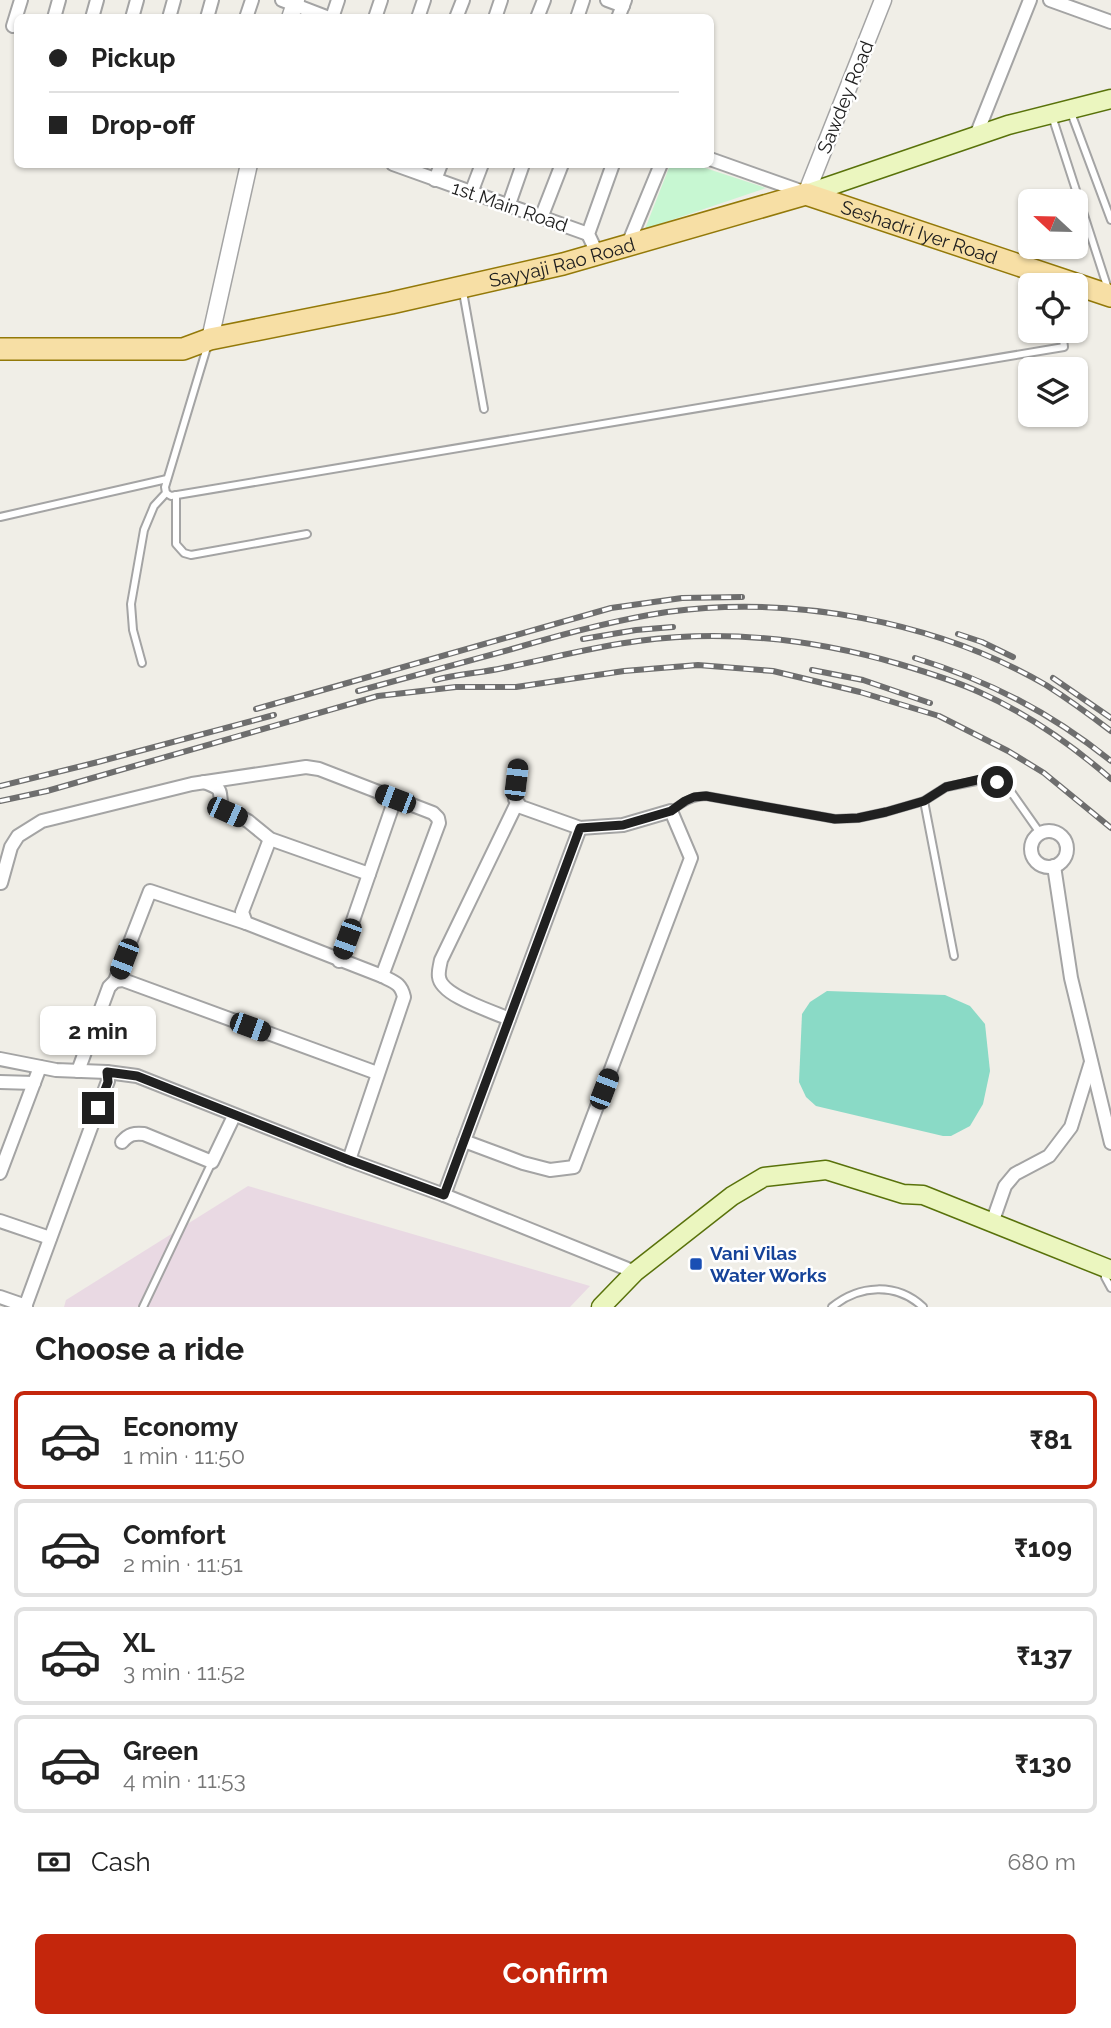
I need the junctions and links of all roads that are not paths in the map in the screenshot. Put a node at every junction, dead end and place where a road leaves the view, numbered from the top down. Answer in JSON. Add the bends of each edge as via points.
{"nodes":[{"id":1,"x":607,"y":0,"type":"edge"},
{"id":2,"x":883,"y":0,"type":"edge"},
{"id":3,"x":1030,"y":0,"type":"edge"},
{"id":4,"x":1050,"y":0,"type":"edge"},
{"id":5,"x":290,"y":6,"type":"edge"},
{"id":6,"x":622,"y":8,"type":"edge"},
{"id":7,"x":317,"y":14,"type":"edge"},
{"id":8,"x":1111,"y":22,"type":"edge"},
{"id":9,"x":1111,"y":99,"type":"edge"},
{"id":10,"x":1070,"y":109,"type":"junction"},
{"id":11,"x":1052,"y":114,"type":"junction"},
{"id":12,"x":975,"y":138,"type":"junction"},
{"id":13,"x":714,"y":160,"type":"edge"},
{"id":14,"x":248,"y":168,"type":"edge"},
{"id":15,"x":404,"y":168,"type":"edge"},
{"id":16,"x":439,"y":168,"type":"edge"},
{"id":17,"x":480,"y":168,"type":"edge"},
{"id":18,"x":522,"y":168,"type":"edge"},
{"id":19,"x":560,"y":168,"type":"edge"},
{"id":20,"x":612,"y":168,"type":"edge"},
{"id":21,"x":659,"y":168,"type":"edge"},
{"id":22,"x":435,"y":180,"type":"junction"},
{"id":23,"x":471,"y":193,"type":"junction"},
{"id":24,"x":806,"y":194,"type":"junction"},
{"id":25,"x":508,"y":207,"type":"junction"},
{"id":26,"x":541,"y":218,"type":"junction"},
{"id":27,"x":1111,"y":220,"type":"edge"},
{"id":28,"x":593,"y":243,"type":"junction"},
{"id":29,"x":628,"y":244,"type":"junction"},
{"id":30,"x":1031,"y":273,"type":"edge"},
{"id":31,"x":462,"y":286,"type":"junction"},
{"id":32,"x":1088,"y":290,"type":"edge"},
{"id":33,"x":1111,"y":296,"type":"edge"},
{"id":34,"x":210,"y":339,"type":"junction"},
{"id":35,"x":1064,"y":343,"type":"edge"},
{"id":36,"x":0,"y":349,"type":"edge"},
{"id":37,"x":484,"y":409,"type":"dead end"},
{"id":38,"x":167,"y":479,"type":"junction"},
{"id":39,"x":166,"y":493,"type":"junction"},
{"id":40,"x":176,"y":495,"type":"junction"},
{"id":41,"x":0,"y":517,"type":"edge"},
{"id":42,"x":307,"y":534,"type":"dead end"},
{"id":43,"x":142,"y":663,"type":"dead end"},
{"id":44,"x":518,"y":766,"type":"dead end"},
{"id":45,"x":204,"y":782,"type":"junction"},
{"id":46,"x":395,"y":799,"type":"junction"},
{"id":47,"x":924,"y":801,"type":"junction"},
{"id":48,"x":517,"y":803,"type":"junction"},
{"id":49,"x":671,"y":811,"type":"junction"},
{"id":50,"x":580,"y":828,"type":"junction"},
{"id":51,"x":1040,"y":833,"type":"junction"},
{"id":52,"x":270,"y":839,"type":"junction"},
{"id":53,"x":1054,"y":866,"type":"junction"},
{"id":54,"x":369,"y":874,"type":"junction"},
{"id":55,"x":1,"y":883,"type":"edge"},
{"id":56,"x":246,"y":923,"type":"junction"},
{"id":57,"x":954,"y":956,"type":"dead end"},
{"id":58,"x":339,"y":961,"type":"junction"},
{"id":59,"x":382,"y":976,"type":"junction"},
{"id":60,"x":115,"y":981,"type":"junction"},
{"id":61,"x":509,"y":1018,"type":"junction"},
{"id":62,"x":0,"y":1059,"type":"edge"},
{"id":63,"x":1091,"y":1062,"type":"junction"},
{"id":64,"x":40,"y":1067,"type":"junction"},
{"id":65,"x":78,"y":1071,"type":"junction"},
{"id":66,"x":107,"y":1072,"type":"junction"},
{"id":67,"x":377,"y":1073,"type":"junction"},
{"id":68,"x":0,"y":1082,"type":"edge"},
{"id":69,"x":34,"y":1083,"type":"junction"},
{"id":70,"x":234,"y":1116,"type":"junction"},
{"id":71,"x":464,"y":1141,"type":"junction"},
{"id":72,"x":122,"y":1142,"type":"dead end"},
{"id":73,"x":1111,"y":1143,"type":"edge"},
{"id":74,"x":349,"y":1160,"type":"junction"},
{"id":75,"x":212,"y":1162,"type":"junction"},
{"id":76,"x":0,"y":1173,"type":"edge"},
{"id":77,"x":903,"y":1194,"type":"junction"},
{"id":78,"x":444,"y":1195,"type":"junction"},
{"id":79,"x":0,"y":1221,"type":"edge"},
{"id":80,"x":992,"y":1223,"type":"junction"},
{"id":81,"x":50,"y":1238,"type":"junction"},
{"id":82,"x":635,"y":1272,"type":"junction"},
{"id":83,"x":1110,"y":1275,"type":"edge"},
{"id":84,"x":0,"y":1297,"type":"edge"},
{"id":85,"x":26,"y":1306,"type":"edge"},
{"id":86,"x":143,"y":1307,"type":"edge"},
{"id":87,"x":601,"y":1307,"type":"edge"},
{"id":88,"x":832,"y":1307,"type":"edge"},
{"id":89,"x":923,"y":1307,"type":"edge"}],
"edges":[{"from":1,"to":6,"type":"street"},
{"from":2,"to":24,"type":"street","name":"Sawdey Road"},
{"from":3,"to":12,"type":"street"},
{"from":4,"to":8,"type":"street"},
{"from":5,"to":7,"type":"street"},
{"from":9,"to":10,"type":"main road","name":"Sayyaji Rao Road"},
{"from":10,"to":11,"type":"main road","name":"Sayyaji Rao Road"},
{"from":10,"to":27,"type":"lane"},
{"from":11,"to":12,"type":"main road","name":"Sayyaji Rao Road"},
{"from":11,"to":33,"type":"lane"},
{"from":12,"to":24,"type":"main road","name":"Sayyaji Rao Road"},
{"from":13,"to":24,"type":"street"},
{"from":14,"to":34,"type":"street"},
{"from":15,"to":22,"type":"street","name":"1st Main Road"},
{"from":16,"to":22,"type":"street"},
{"from":17,"to":23,"type":"street"},
{"from":18,"to":25,"type":"street"},
{"from":19,"to":26,"type":"street"},
{"from":20,"to":28,"type":"street"},
{"from":21,"to":29,"type":"street"},
{"from":22,"to":23,"type":"street","name":"1st Main Road"},
{"from":23,"to":25,"type":"street","name":"1st Main Road"},
{"from":24,"to":29,"type":"main road","name":"Sayyaji Rao Road"},
{"from":24,"to":30,"type":"main road","name":"Seshadri Iyer Road"},
{"from":25,"to":26,"type":"street","name":"1st Main Road"},
{"from":26,"to":28,"type":"street","name":"1st Main Road"},
{"from":28,"to":29,"type":"main road","name":"Sayyaji Rao Road"},
{"from":28,"to":31,"type":"main road","name":"Sayyaji Rao Road","via":[[563,264]]},
{"from":31,"to":34,"type":"main road","name":"Sayyaji Rao Road"},
{"from":31,"to":37,"type":"lane"},
{"from":32,"to":33,"type":"main road","name":"Seshadri Iyer Road"},
{"from":34,"to":36,"type":"main road","name":"Sayyaji Rao Road","via":[[183,349]]},
{"from":34,"to":38,"type":"lane"},
{"from":35,"to":40,"type":"lane"},
{"from":38,"to":39,"type":"lane"},
{"from":38,"to":41,"type":"lane"},
{"from":39,"to":40,"type":"lane"},
{"from":39,"to":43,"type":"lane","via":[[154,506],[144,530],[131,604]]},
{"from":40,"to":42,"type":"lane","via":[[176,544],[184,553]]},
{"from":44,"to":48,"type":"street"},
{"from":45,"to":46,"type":"street","via":[[306,767]]},
{"from":45,"to":52,"type":"street","via":[[217,787],[222,808]]},
{"from":45,"to":55,"type":"street","via":[[42,821],[18,836]]},
{"from":46,"to":54,"type":"street"},
{"from":46,"to":59,"type":"street","via":[[433,813],[439,823]]},
{"from":47,"to":49,"type":"lane","via":[[835,819],[706,796],[694,797]]},
{"from":47,"to":51,"type":"lane","via":[[946,787],[981,779],[997,782],[1009,789]]},
{"from":47,"to":57,"type":"lane"},
{"from":48,"to":50,"type":"street"},
{"from":48,"to":61,"type":"street","via":[[441,960],[438,976],[453,995]]},
{"from":49,"to":50,"type":"street","via":[[623,825]]},
{"from":49,"to":71,"type":"street","via":[[691,858],[575,1167],[550,1170]]},
{"from":50,"to":61,"type":"street"},
{"from":51,"to":53,"type":"street","via":[[1031,846],[1033,857],[1042,865]]},
{"from":51,"to":53,"type":"street","via":[[1054,831],[1066,842],[1066,855]]},
{"from":52,"to":54,"type":"street"},
{"from":52,"to":56,"type":"street","via":[[242,912]]},
{"from":53,"to":63,"type":"street","via":[[1071,978]]},
{"from":54,"to":58,"type":"street"},
{"from":56,"to":58,"type":"street"},
{"from":56,"to":60,"type":"street","via":[[150,891]]},
{"from":58,"to":59,"type":"street"},
{"from":59,"to":67,"type":"street","via":[[396,982],[404,997]]},
{"from":60,"to":65,"type":"street","via":[[104,997]]},
{"from":60,"to":67,"type":"street"},
{"from":61,"to":71,"type":"street"},
{"from":62,"to":64,"type":"street"},
{"from":63,"to":73,"type":"street"},
{"from":63,"to":80,"type":"street","via":[[1071,1127],[1049,1156],[1014,1174]]},
{"from":64,"to":65,"type":"street"},
{"from":64,"to":69,"type":"street"},
{"from":65,"to":66,"type":"street"},
{"from":66,"to":70,"type":"street","via":[[137,1076]]},
{"from":66,"to":81,"type":"street","via":[[108,1082]]},
{"from":67,"to":74,"type":"street"},
{"from":68,"to":69,"type":"street"},
{"from":69,"to":76,"type":"street"},
{"from":70,"to":74,"type":"street"},
{"from":70,"to":75,"type":"street"},
{"from":71,"to":78,"type":"street"},
{"from":72,"to":75,"type":"street","via":[[135,1133],[144,1134]]},
{"from":74,"to":78,"type":"street"},
{"from":75,"to":86,"type":"lane"},
{"from":77,"to":80,"type":"main road","via":[[923,1195]]},
{"from":77,"to":82,"type":"main road","via":[[826,1170],[764,1177],[732,1196]]},
{"from":77,"to":83,"type":"main road","via":[[918,1206]]},
{"from":78,"to":82,"type":"street"},
{"from":79,"to":81,"type":"street"},
{"from":80,"to":83,"type":"main road"},
{"from":81,"to":85,"type":"street"},
{"from":82,"to":87,"type":"main road"},
{"from":84,"to":85,"type":"street"},
{"from":88,"to":89,"type":"lane","via":[[856,1293],[881,1289]]}]}
